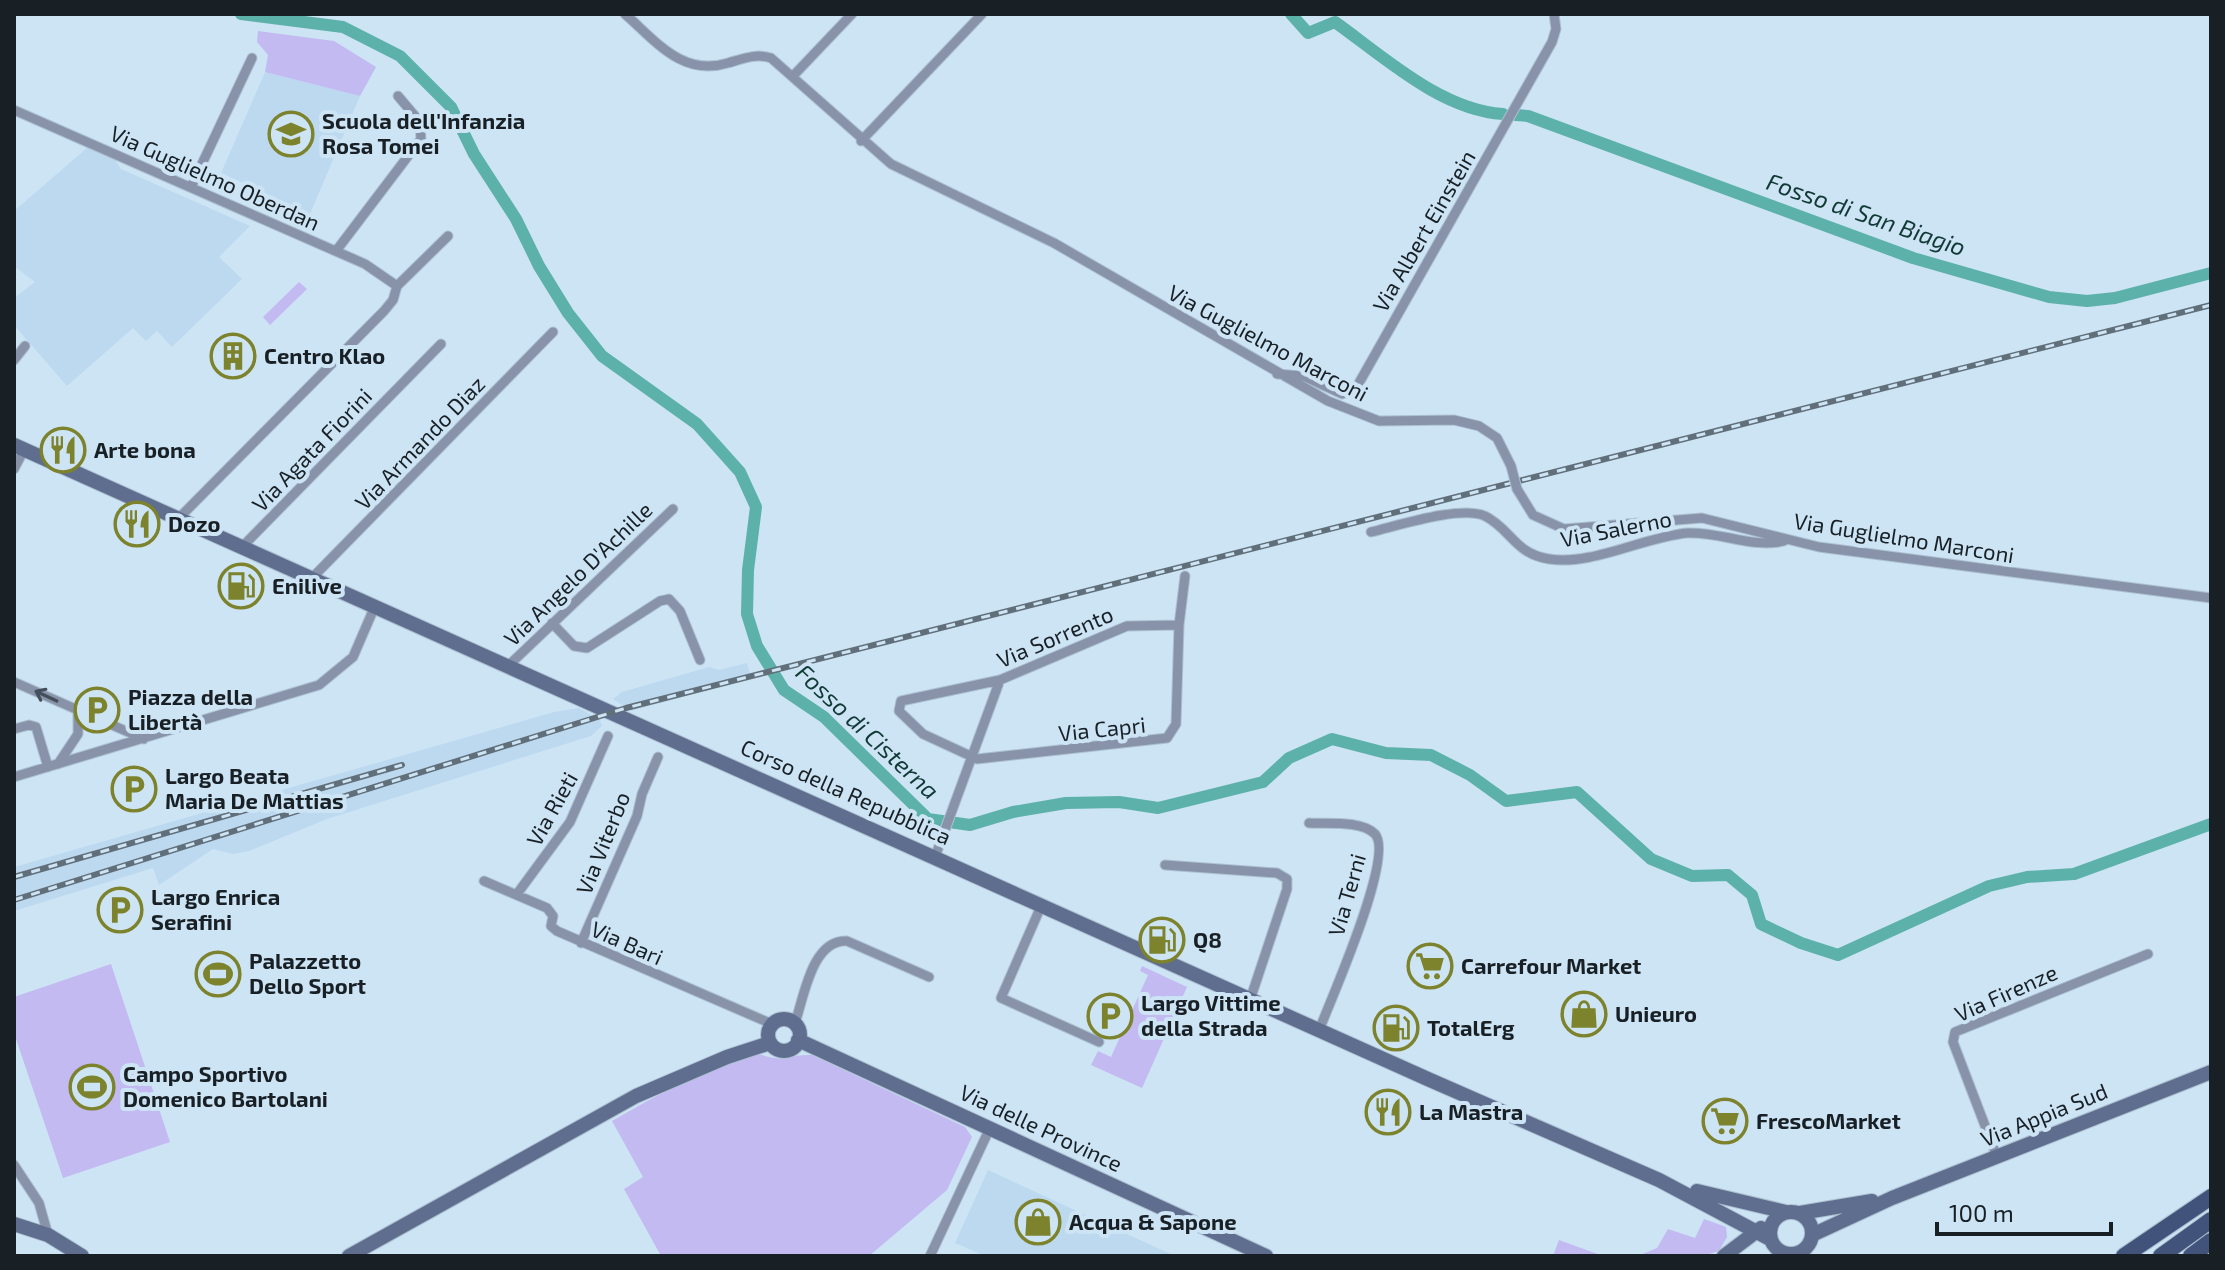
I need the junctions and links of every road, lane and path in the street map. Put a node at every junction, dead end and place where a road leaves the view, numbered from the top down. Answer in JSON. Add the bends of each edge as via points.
{"nodes":[{"id":1,"x":625,"y":14,"type":"edge"},
{"id":2,"x":852,"y":14,"type":"edge"},
{"id":3,"x":982,"y":14,"type":"edge"},
{"id":4,"x":1554,"y":14,"type":"edge"},
{"id":5,"x":252,"y":58,"type":"dead end"},
{"id":6,"x":793,"y":76,"type":"junction"},
{"id":7,"x":398,"y":96,"type":"dead end"},
{"id":8,"x":14,"y":110,"type":"edge"},
{"id":9,"x":861,"y":141,"type":"junction"},
{"id":10,"x":192,"y":185,"type":"junction"},
{"id":11,"x":448,"y":236,"type":"dead end"},
{"id":12,"x":336,"y":251,"type":"junction"},
{"id":13,"x":397,"y":286,"type":"junction"},
{"id":14,"x":553,"y":332,"type":"dead end"},
{"id":15,"x":441,"y":344,"type":"dead end"},
{"id":16,"x":25,"y":346,"type":"dead end"},
{"id":17,"x":14,"y":360,"type":"edge"},
{"id":18,"x":1277,"y":374,"type":"junction"},
{"id":19,"x":19,"y":447,"type":"edge"},
{"id":20,"x":14,"y":469,"type":"edge"},
{"id":21,"x":673,"y":509,"type":"dead end"},
{"id":22,"x":178,"y":519,"type":"junction"},
{"id":23,"x":1371,"y":532,"type":"dead end"},
{"id":24,"x":1788,"y":540,"type":"junction"},
{"id":25,"x":242,"y":547,"type":"junction"},
{"id":26,"x":1185,"y":576,"type":"dead end"},
{"id":27,"x":312,"y":578,"type":"junction"},
{"id":28,"x":2211,"y":598,"type":"edge"},
{"id":29,"x":375,"y":606,"type":"junction"},
{"id":30,"x":552,"y":623,"type":"junction"},
{"id":31,"x":1179,"y":625,"type":"junction"},
{"id":32,"x":700,"y":660,"type":"dead end"},
{"id":33,"x":508,"y":666,"type":"junction"},
{"id":34,"x":1000,"y":680,"type":"junction"},
{"id":35,"x":14,"y":682,"type":"edge"},
{"id":36,"x":78,"y":711,"type":"junction"},
{"id":37,"x":14,"y":729,"type":"edge"},
{"id":38,"x":608,"y":736,"type":"dead end"},
{"id":39,"x":144,"y":739,"type":"junction"},
{"id":40,"x":658,"y":757,"type":"dead end"},
{"id":41,"x":971,"y":758,"type":"junction"},
{"id":42,"x":53,"y":766,"type":"junction"},
{"id":43,"x":14,"y":777,"type":"edge"},
{"id":44,"x":1309,"y":823,"type":"dead end"},
{"id":45,"x":935,"y":857,"type":"junction"},
{"id":46,"x":1165,"y":865,"type":"dead end"},
{"id":47,"x":484,"y":881,"type":"dead end"},
{"id":48,"x":517,"y":894,"type":"junction"},
{"id":49,"x":1042,"y":904,"type":"junction"},
{"id":50,"x":581,"y":943,"type":"junction"},
{"id":51,"x":2148,"y":954,"type":"dead end"},
{"id":52,"x":929,"y":977,"type":"dead end"},
{"id":53,"x":1251,"y":997,"type":"junction"},
{"id":54,"x":795,"y":1023,"type":"junction"},
{"id":55,"x":772,"y":1024,"type":"junction"},
{"id":56,"x":1320,"y":1028,"type":"junction"},
{"id":57,"x":798,"y":1040,"type":"junction"},
{"id":58,"x":1099,"y":1042,"type":"dead end"},
{"id":59,"x":770,"y":1043,"type":"junction"},
{"id":60,"x":2211,"y":1072,"type":"edge"},
{"id":61,"x":990,"y":1128,"type":"junction"},
{"id":62,"x":1997,"y":1157,"type":"junction"},
{"id":63,"x":14,"y":1165,"type":"edge"},
{"id":64,"x":1659,"y":1180,"type":"junction"},
{"id":65,"x":2211,"y":1197,"type":"edge"},
{"id":66,"x":1892,"y":1198,"type":"junction"},
{"id":67,"x":1720,"y":1209,"type":"junction"},
{"id":68,"x":1787,"y":1215,"type":"junction"},
{"id":69,"x":2211,"y":1220,"type":"edge"},
{"id":70,"x":14,"y":1224,"type":"edge"},
{"id":71,"x":48,"y":1235,"type":"junction"},
{"id":72,"x":1764,"y":1235,"type":"junction"},
{"id":73,"x":1810,"y":1239,"type":"junction"},
{"id":74,"x":2211,"y":1241,"type":"edge"},
{"id":75,"x":1729,"y":1253,"type":"edge"},
{"id":76,"x":1261,"y":1255,"type":"edge"},
{"id":77,"x":1788,"y":1255,"type":"edge"},
{"id":78,"x":82,"y":1256,"type":"edge"},
{"id":79,"x":349,"y":1256,"type":"edge"},
{"id":80,"x":930,"y":1256,"type":"edge"},
{"id":81,"x":1766,"y":1256,"type":"edge"},
{"id":82,"x":1820,"y":1256,"type":"edge"},
{"id":83,"x":2124,"y":1256,"type":"edge"},
{"id":84,"x":2161,"y":1256,"type":"edge"},
{"id":85,"x":2191,"y":1256,"type":"edge"}],
"edges":[{"from":1,"to":6,"type":"street","name":"Via Guglielmo Marconi","via":[[687,64],[711,67],[765,55]]},
{"from":2,"to":6,"type":"street"},
{"from":3,"to":9,"type":"street"},
{"from":4,"to":18,"type":"street","name":"Via Albert Einstein","via":[[1552,42],[1355,390],[1344,395],[1303,376]]},
{"from":5,"to":10,"type":"street"},
{"from":6,"to":9,"type":"street","name":"Via Guglielmo Marconi"},
{"from":7,"to":12,"type":"street","via":[[420,122],[421,139]]},
{"from":8,"to":10,"type":"street","name":"Via Guglielmo Oberdan"},
{"from":9,"to":18,"type":"street","name":"Via Guglielmo Marconi","via":[[897,167],[1061,247]]},
{"from":10,"to":12,"type":"street","name":"Via Guglielmo Oberdan"},
{"from":11,"to":13,"type":"street"},
{"from":12,"to":13,"type":"street","name":"Via Guglielmo Oberdan"},
{"from":13,"to":22,"type":"street","via":[[384,311]]},
{"from":14,"to":27,"type":"street","name":"Via Armando Diaz"},
{"from":15,"to":25,"type":"street","name":"Via Agata Fiorini"},
{"from":16,"to":17,"type":"street"},
{"from":18,"to":24,"type":"street","name":"Via Guglielmo Marconi","bridge":true,"via":[[1374,420],[1454,420],[1479,426],[1500,442],[1533,515],[1564,529],[1694,518]]},
{"from":19,"to":20,"type":"street"},
{"from":19,"to":22,"type":"street","name":"Corso della Repubblica"},
{"from":21,"to":30,"type":"street","name":"Via Angelo D'Achille"},
{"from":22,"to":25,"type":"street","name":"Corso della Repubblica"},
{"from":23,"to":24,"type":"street","name":"Via Salerno","via":[[1476,513],[1527,552],[1562,560],[1685,534],[1762,543]]},
{"from":24,"to":28,"type":"street","name":"Via Guglielmo Marconi"},
{"from":25,"to":27,"type":"street","name":"Corso della Repubblica"},
{"from":26,"to":31,"type":"street","name":"Via Capri"},
{"from":27,"to":29,"type":"street","name":"Corso della Repubblica"},
{"from":29,"to":33,"type":"street","name":"Corso della Repubblica"},
{"from":29,"to":39,"type":"street","via":[[353,657],[323,683]]},
{"from":30,"to":32,"type":"street","via":[[574,646],[587,648],[669,599],[680,611]]},
{"from":30,"to":33,"type":"street","name":"Via Angelo D'Achille"},
{"from":31,"to":34,"type":"street","name":"Via Sorrento","via":[[1127,626]]},
{"from":31,"to":41,"type":"street","name":"Via Capri","via":[[1176,724],[1167,738]]},
{"from":33,"to":45,"type":"street","name":"Corso della Repubblica"},
{"from":34,"to":41,"type":"street"},
{"from":34,"to":41,"type":"street","name":"Via Sorrento","via":[[899,704],[902,717],[923,734]]},
{"from":36,"to":35,"type":"street","one_way":true},
{"from":36,"to":39,"type":"street"},
{"from":36,"to":42,"type":"street","via":[[78,734]]},
{"from":37,"to":42,"type":"street","via":[[36,727]]},
{"from":38,"to":48,"type":"street","name":"Via Rieti","via":[[570,822]]},
{"from":39,"to":42,"type":"street"},
{"from":40,"to":50,"type":"street","name":"Via Viterbo"},
{"from":41,"to":45,"type":"street"},
{"from":42,"to":43,"type":"street"},
{"from":44,"to":56,"type":"street","name":"Via Terni","via":[[1364,828],[1379,844],[1366,909]]},
{"from":45,"to":49,"type":"street","name":"Corso della Repubblica"},
{"from":46,"to":53,"type":"street","via":[[1277,873],[1287,879]]},
{"from":47,"to":48,"type":"street","name":"Via Bari"},
{"from":48,"to":50,"type":"street","name":"Via Bari","via":[[550,910],[553,928]]},
{"from":49,"to":53,"type":"street","name":"Corso della Repubblica"},
{"from":49,"to":58,"type":"street","via":[[1001,998]]},
{"from":50,"to":55,"type":"street","name":"Via Bari"},
{"from":51,"to":62,"type":"street","name":"Via Firenze","via":[[1955,1032],[1954,1044]]},
{"from":52,"to":54,"type":"street","via":[[847,941],[835,942],[820,953]]},
{"from":53,"to":56,"type":"street","name":"Corso della Repubblica"},
{"from":54,"to":55,"type":"street","via":[[781,1019]]},
{"from":54,"to":57,"type":"street"},
{"from":55,"to":59,"type":"street"},
{"from":56,"to":64,"type":"street","name":"Corso della Repubblica"},
{"from":57,"to":59,"type":"street","via":[[783,1050]]},
{"from":57,"to":61,"type":"street","name":"Via delle Province"},
{"from":59,"to":79,"type":"street","via":[[636,1096]]},
{"from":60,"to":62,"type":"street","name":"Via Appia Sud"},
{"from":61,"to":76,"type":"street","name":"Via delle Province"},
{"from":61,"to":80,"type":"street"},
{"from":62,"to":66,"type":"street","name":"Via Appia Sud"},
{"from":63,"to":71,"type":"street","via":[[35,1194]]},
{"from":64,"to":67,"type":"street","name":"Corso della Repubblica"},
{"from":64,"to":68,"type":"street","name":"Corso della Repubblica"},
{"from":65,"to":83,"type":"main road"},
{"from":66,"to":68,"type":"street","name":"Via Appia Sud"},
{"from":66,"to":73,"type":"street","name":"Via Appia Sud"},
{"from":67,"to":72,"type":"street","name":"Corso della Repubblica"},
{"from":67,"to":75,"type":"street","via":[[1732,1228]]},
{"from":68,"to":72,"type":"street"},
{"from":68,"to":73,"type":"street","via":[[1809,1222]]},
{"from":69,"to":84,"type":"main road"},
{"from":70,"to":71,"type":"street"},
{"from":71,"to":78,"type":"street"},
{"from":72,"to":75,"type":"street"},
{"from":72,"to":77,"type":"street","name":"Corso della Repubblica"},
{"from":73,"to":77,"type":"street","name":"Via Appia Sud","via":[[1799,1252]]},
{"from":73,"to":82,"type":"street"},
{"from":74,"to":85,"type":"main road"},
{"from":77,"to":81,"type":"street"}]}
